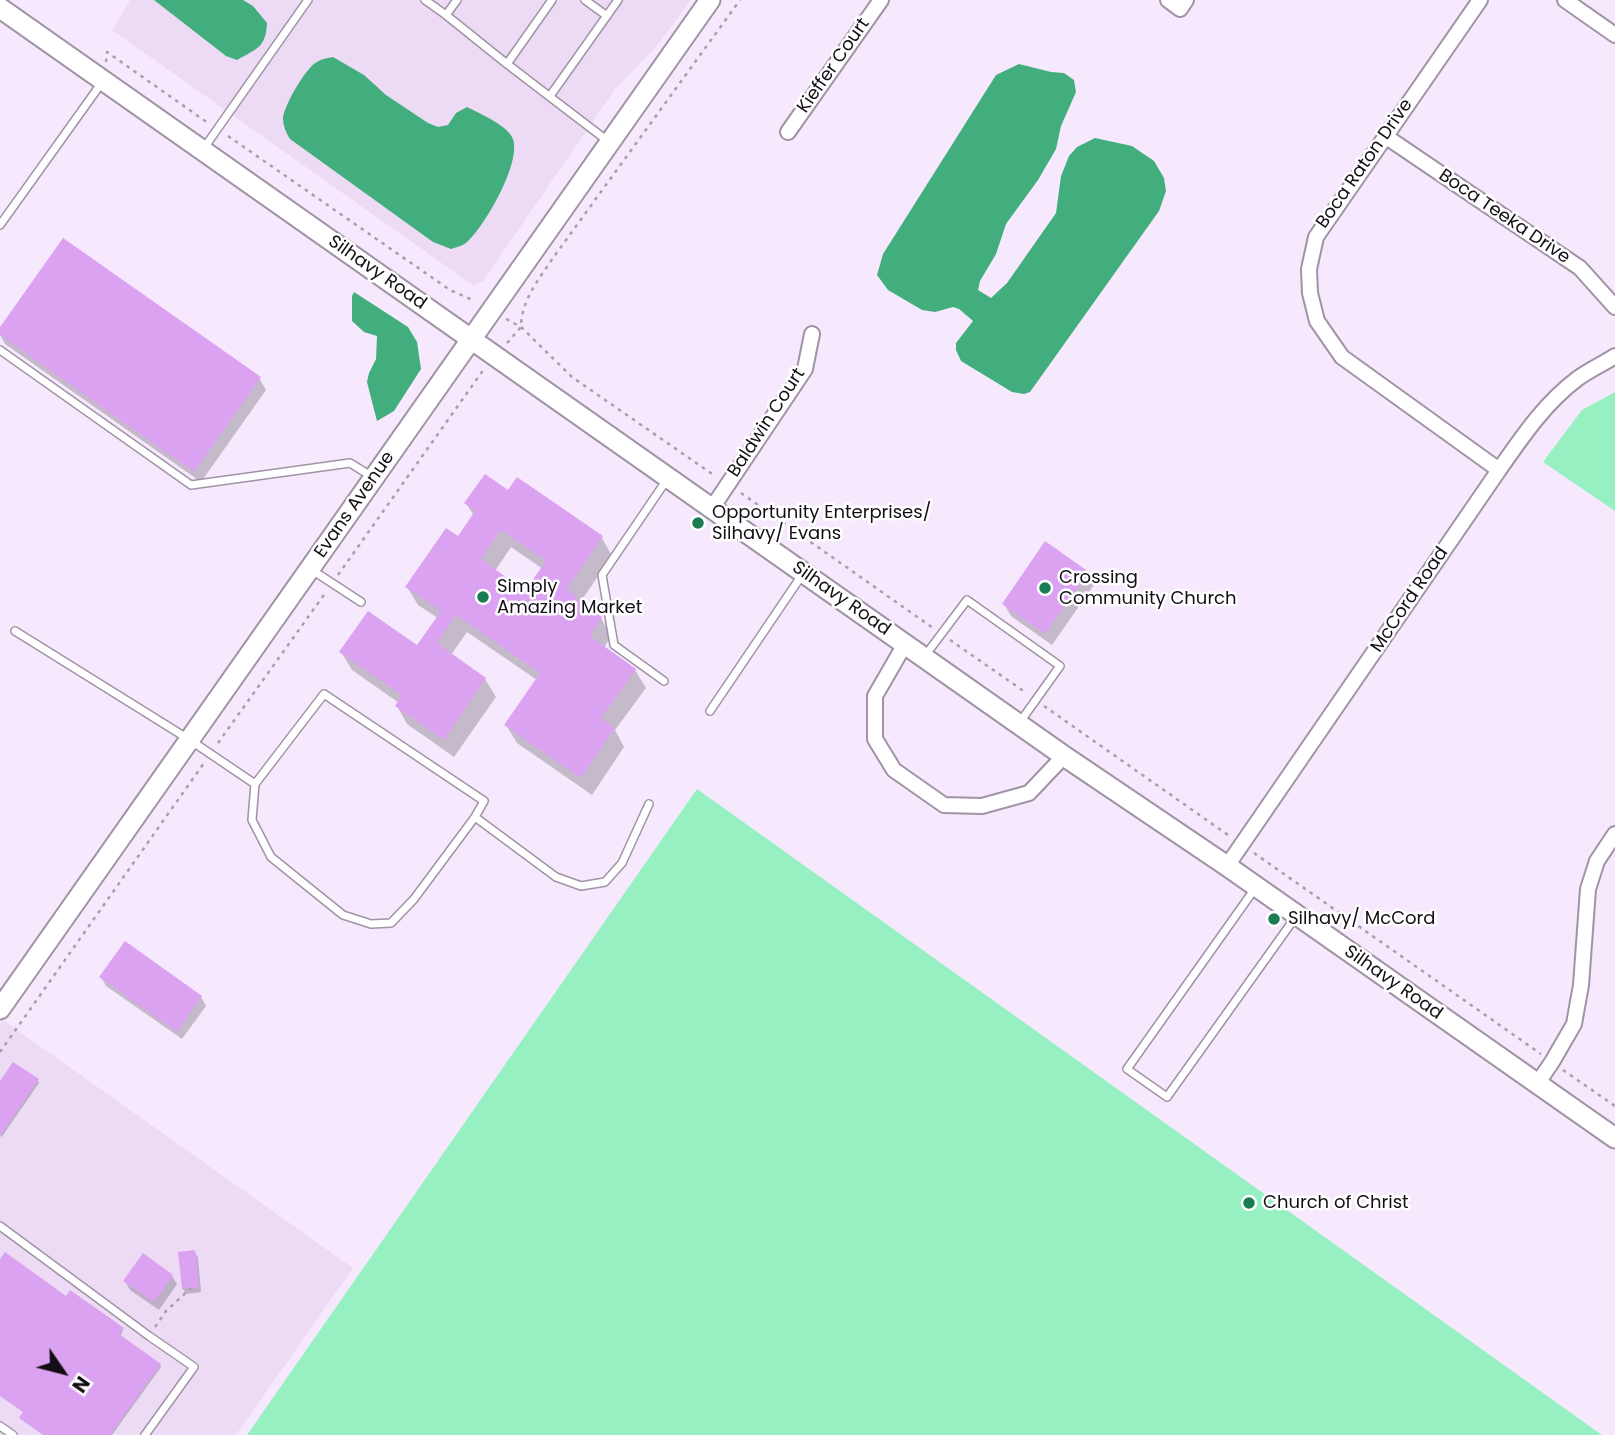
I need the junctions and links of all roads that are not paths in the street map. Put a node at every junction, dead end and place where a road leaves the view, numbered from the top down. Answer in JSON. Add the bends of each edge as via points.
{"nodes":[{"id":1,"x":308,"y":0,"type":"edge"},
{"id":2,"x":425,"y":0,"type":"edge"},
{"id":3,"x":457,"y":0,"type":"edge"},
{"id":4,"x":552,"y":0,"type":"edge"},
{"id":5,"x":585,"y":0,"type":"edge"},
{"id":6,"x":618,"y":0,"type":"edge"},
{"id":7,"x":710,"y":0,"type":"edge"},
{"id":8,"x":881,"y":0,"type":"edge"},
{"id":9,"x":1480,"y":0,"type":"edge"},
{"id":10,"x":1565,"y":0,"type":"edge"},
{"id":11,"x":0,"y":8,"type":"edge"},
{"id":12,"x":446,"y":15,"type":"junction"},
{"id":13,"x":607,"y":16,"type":"junction"},
{"id":14,"x":1615,"y":34,"type":"edge"},
{"id":15,"x":507,"y":64,"type":"junction"},
{"id":16,"x":104,"y":80,"type":"junction"},
{"id":17,"x":550,"y":96,"type":"junction"},
{"id":18,"x":788,"y":132,"type":"dead end"},
{"id":19,"x":1385,"y":136,"type":"junction"},
{"id":20,"x":610,"y":142,"type":"junction"},
{"id":21,"x":202,"y":150,"type":"junction"},
{"id":22,"x":0,"y":225,"type":"edge"},
{"id":23,"x":1615,"y":307,"type":"edge"},
{"id":24,"x":812,"y":334,"type":"dead end"},
{"id":25,"x":471,"y":340,"type":"junction"},
{"id":26,"x":0,"y":350,"type":"edge"},
{"id":27,"x":1615,"y":356,"type":"edge"},
{"id":28,"x":1499,"y":470,"type":"junction"},
{"id":29,"x":374,"y":478,"type":"junction"},
{"id":30,"x":668,"y":478,"type":"junction"},
{"id":31,"x":712,"y":508,"type":"junction"},
{"id":32,"x":311,"y":569,"type":"junction"},
{"id":33,"x":804,"y":573,"type":"junction"},
{"id":34,"x":361,"y":602,"type":"dead end"},
{"id":35,"x":15,"y":631,"type":"dead end"},
{"id":36,"x":905,"y":644,"type":"junction"},
{"id":37,"x":924,"y":657,"type":"junction"},
{"id":38,"x":664,"y":681,"type":"dead end"},
{"id":39,"x":710,"y":711,"type":"dead end"},
{"id":40,"x":1018,"y":723,"type":"junction"},
{"id":41,"x":190,"y":740,"type":"junction"},
{"id":42,"x":1064,"y":755,"type":"junction"},
{"id":43,"x":255,"y":784,"type":"junction"},
{"id":44,"x":649,"y":804,"type":"dead end"},
{"id":45,"x":475,"y":817,"type":"junction"},
{"id":46,"x":1615,"y":834,"type":"edge"},
{"id":47,"x":1227,"y":866,"type":"junction"},
{"id":48,"x":1257,"y":887,"type":"junction"},
{"id":49,"x":1297,"y":915,"type":"junction"},
{"id":50,"x":0,"y":1009,"type":"edge"},
{"id":51,"x":1537,"y":1084,"type":"junction"},
{"id":52,"x":1615,"y":1138,"type":"edge"},
{"id":53,"x":0,"y":1226,"type":"edge"},
{"id":54,"x":0,"y":1426,"type":"edge"},
{"id":55,"x":13,"y":1435,"type":"edge"},
{"id":56,"x":145,"y":1435,"type":"edge"}],
"edges":[{"from":1,"to":21,"type":"lane"},
{"from":2,"to":12,"type":"lane"},
{"from":3,"to":12,"type":"lane"},
{"from":4,"to":15,"type":"lane"},
{"from":5,"to":13,"type":"lane"},
{"from":6,"to":13,"type":"lane"},
{"from":7,"to":20,"type":"street","name":"Evans Avenue"},
{"from":8,"to":18,"type":"street","name":"Kieffer Court"},
{"from":9,"to":19,"type":"street","name":"Boca Raton Drive"},
{"from":10,"to":14,"type":"street"},
{"from":11,"to":16,"type":"street","name":"Silhavy Road"},
{"from":12,"to":15,"type":"lane"},
{"from":13,"to":17,"type":"lane"},
{"from":15,"to":17,"type":"lane"},
{"from":16,"to":21,"type":"street","name":"Silhavy Road"},
{"from":16,"to":22,"type":"lane"},
{"from":17,"to":20,"type":"lane"},
{"from":19,"to":23,"type":"street","name":"Boca Teeka Drive","via":[[1580,268]]},
{"from":19,"to":28,"type":"street","name":"Boca Raton Drive","via":[[1316,237],[1309,269],[1317,321],[1342,357]]},
{"from":20,"to":25,"type":"street","name":"Evans Avenue"},
{"from":21,"to":25,"type":"street","name":"Silhavy Road"},
{"from":24,"to":31,"type":"street","name":"Baldwin Court","via":[[805,369]]},
{"from":25,"to":29,"type":"street","name":"Evans Avenue"},
{"from":25,"to":30,"type":"street","name":"Silhavy Road"},
{"from":26,"to":29,"type":"lane","via":[[191,485],[351,464]]},
{"from":27,"to":28,"type":"street","name":"McCord Road","via":[[1578,378],[1556,398]]},
{"from":28,"to":47,"type":"street","name":"McCord Road"},
{"from":29,"to":32,"type":"street","name":"Evans Avenue"},
{"from":30,"to":31,"type":"street","name":"Silhavy Road"},
{"from":30,"to":38,"type":"lane","via":[[602,575],[614,645]]},
{"from":31,"to":33,"type":"street","name":"Silhavy Road"},
{"from":32,"to":34,"type":"lane"},
{"from":32,"to":41,"type":"street","name":"Evans Avenue"},
{"from":33,"to":36,"type":"street","name":"Silhavy Road"},
{"from":33,"to":39,"type":"lane"},
{"from":35,"to":41,"type":"lane"},
{"from":36,"to":37,"type":"street","name":"Silhavy Road"},
{"from":36,"to":42,"type":"street","via":[[875,696],[875,739],[894,770],[944,806],[982,806],[1029,793]]},
{"from":37,"to":40,"type":"street","name":"Silhavy Road"},
{"from":37,"to":40,"type":"lane","via":[[967,600],[1050,658],[1060,666]]},
{"from":40,"to":42,"type":"street","name":"Silhavy Road"},
{"from":41,"to":43,"type":"lane"},
{"from":41,"to":50,"type":"street","name":"Evans Avenue"},
{"from":42,"to":47,"type":"street","name":"Silhavy Road"},
{"from":43,"to":45,"type":"lane","via":[[324,695],[484,801]]},
{"from":43,"to":45,"type":"lane","via":[[252,820],[271,857],[343,915],[370,924],[391,923]]},
{"from":44,"to":45,"type":"lane","via":[[622,863],[605,882],[581,886],[556,877]]},
{"from":46,"to":51,"type":"street","via":[[1597,861],[1588,889],[1574,1024]]},
{"from":47,"to":48,"type":"street","name":"Silhavy Road"},
{"from":48,"to":49,"type":"street","name":"Silhavy Road"},
{"from":48,"to":49,"type":"lane","via":[[1126,1069],[1167,1097]]},
{"from":49,"to":51,"type":"street","name":"Silhavy Road"},
{"from":51,"to":52,"type":"street","name":"Silhavy Road"},
{"from":53,"to":56,"type":"lane","via":[[194,1367]]},
{"from":54,"to":55,"type":"lane"}]}
